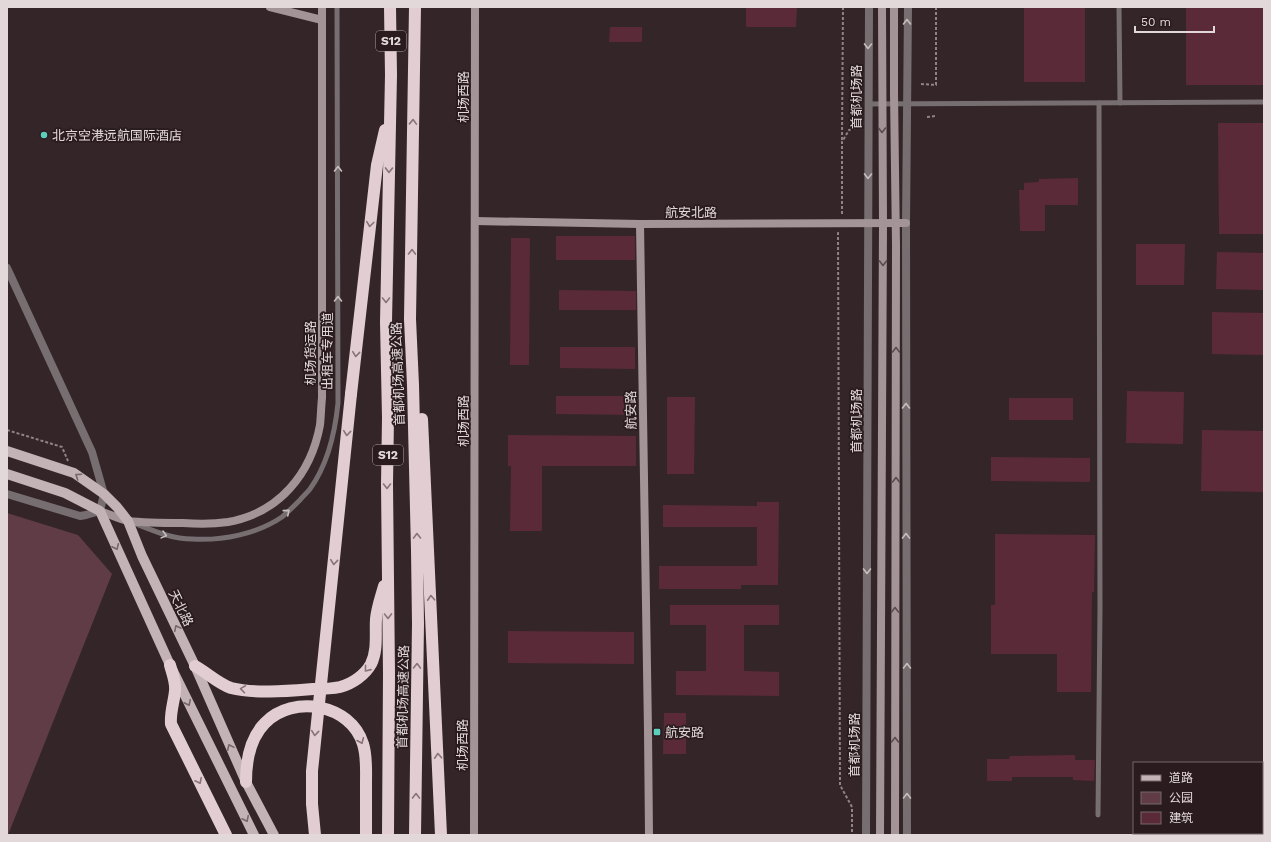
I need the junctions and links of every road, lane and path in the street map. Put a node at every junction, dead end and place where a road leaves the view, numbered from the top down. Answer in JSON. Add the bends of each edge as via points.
{"nodes":[{"id":1,"x":270,"y":7,"type":"edge"},
{"id":2,"x":322,"y":7,"type":"edge"},
{"id":3,"x":337,"y":7,"type":"edge"},
{"id":4,"x":390,"y":7,"type":"edge"},
{"id":5,"x":415,"y":7,"type":"edge"},
{"id":6,"x":475,"y":7,"type":"edge"},
{"id":7,"x":843,"y":7,"type":"edge"},
{"id":8,"x":869,"y":7,"type":"edge"},
{"id":9,"x":882,"y":7,"type":"edge"},
{"id":10,"x":894,"y":7,"type":"edge"},
{"id":11,"x":908,"y":7,"type":"edge"},
{"id":12,"x":936,"y":7,"type":"edge"},
{"id":13,"x":1119,"y":7,"type":"edge"},
{"id":14,"x":322,"y":20,"type":"junction"},
{"id":15,"x":391,"y":75,"type":"junction"},
{"id":16,"x":921,"y":84,"type":"dead end"},
{"id":17,"x":1264,"y":102,"type":"edge"},
{"id":18,"x":1099,"y":103,"type":"junction"},
{"id":19,"x":1120,"y":103,"type":"junction"},
{"id":20,"x":868,"y":104,"type":"junction"},
{"id":21,"x":882,"y":104,"type":"junction"},
{"id":22,"x":894,"y":104,"type":"junction"},
{"id":23,"x":907,"y":104,"type":"junction"},
{"id":24,"x":936,"y":116,"type":"dead end"},
{"id":25,"x":927,"y":117,"type":"dead end"},
{"id":26,"x":863,"y":125,"type":"dead end"},
{"id":27,"x":842,"y":142,"type":"junction"},
{"id":28,"x":476,"y":222,"type":"junction"},
{"id":29,"x":906,"y":223,"type":"junction"},
{"id":30,"x":640,"y":224,"type":"junction"},
{"id":31,"x":842,"y":224,"type":"junction"},
{"id":32,"x":868,"y":224,"type":"junction"},
{"id":33,"x":883,"y":224,"type":"junction"},
{"id":34,"x":896,"y":224,"type":"junction"},
{"id":35,"x":7,"y":268,"type":"edge"},
{"id":36,"x":410,"y":319,"type":"junction"},
{"id":37,"x":7,"y":430,"type":"edge"},
{"id":38,"x":7,"y":451,"type":"edge"},
{"id":39,"x":74,"y":473,"type":"junction"},
{"id":40,"x":7,"y":474,"type":"edge"},
{"id":41,"x":7,"y":494,"type":"edge"},
{"id":42,"x":104,"y":494,"type":"junction"},
{"id":43,"x":100,"y":511,"type":"junction"},
{"id":44,"x":128,"y":521,"type":"junction"},
{"id":45,"x":388,"y":563,"type":"junction"},
{"id":46,"x":170,"y":665,"type":"junction"},
{"id":47,"x":195,"y":666,"type":"junction"},
{"id":48,"x":246,"y":782,"type":"junction"},
{"id":49,"x":1098,"y":815,"type":"dead end"},
{"id":50,"x":226,"y":835,"type":"edge"},
{"id":51,"x":254,"y":835,"type":"edge"},
{"id":52,"x":274,"y":835,"type":"edge"},
{"id":53,"x":315,"y":835,"type":"edge"},
{"id":54,"x":366,"y":835,"type":"edge"},
{"id":55,"x":388,"y":835,"type":"edge"},
{"id":56,"x":415,"y":835,"type":"edge"},
{"id":57,"x":441,"y":835,"type":"edge"},
{"id":58,"x":474,"y":835,"type":"edge"},
{"id":59,"x":649,"y":835,"type":"edge"},
{"id":60,"x":852,"y":835,"type":"edge"},
{"id":61,"x":866,"y":835,"type":"edge"},
{"id":62,"x":880,"y":835,"type":"edge"},
{"id":63,"x":895,"y":835,"type":"edge"},
{"id":64,"x":907,"y":835,"type":"edge"}],
"edges":[{"from":1,"to":14,"type":"street"},
{"from":2,"to":14,"type":"street","name":"机场货运路"},
{"from":44,"to":3,"type":"lane","name":"出租车专用道","one_way":true,"via":[[158,533],[191,540],[237,536],[282,517],[310,489],[323,466],[332,440],[338,403]]},
{"from":4,"to":15,"type":"highway","name":"首都机场高速公路","number":"S12"},
{"from":36,"to":5,"type":"highway","name":"首都机场高速公路","number":"S12","one_way":true},
{"from":6,"to":28,"type":"street","name":"机场西路"},
{"from":7,"to":27,"type":"path"},
{"from":8,"to":20,"type":"street","name":"首都机场路","one_way":true},
{"from":9,"to":21,"type":"street","name":"首都机场路"},
{"from":10,"to":22,"type":"street"},
{"from":23,"to":11,"type":"street","one_way":true},
{"from":12,"to":16,"type":"path","via":[[936,85]]},
{"from":13,"to":19,"type":"lane"},
{"from":14,"to":44,"type":"street","name":"机场货运路","via":[[322,398],[320,425],[308,463],[302,475],[281,497],[268,508],[251,516],[228,522],[202,524]]},
{"from":15,"to":45,"type":"highway","name":"首都机场高速公路","number":"S12","one_way":true,"via":[[386,306]]},
{"from":15,"to":53,"type":"highway","one_way":true,"bridge":true,"via":[[386,122],[377,165],[312,771]]},
{"from":17,"to":19,"type":"lane"},
{"from":18,"to":19,"type":"lane"},
{"from":18,"to":23,"type":"lane"},
{"from":18,"to":49,"type":"lane"},
{"from":20,"to":21,"type":"lane"},
{"from":20,"to":32,"type":"street","name":"首都机场路","one_way":true},
{"from":21,"to":22,"type":"lane"},
{"from":21,"to":33,"type":"street","name":"首都机场路","one_way":true},
{"from":22,"to":23,"type":"lane"},
{"from":22,"to":34,"type":"street"},
{"from":23,"to":29,"type":"street"},
{"from":24,"to":25,"type":"path"},
{"from":26,"to":27,"type":"path","via":[[849,130]]},
{"from":27,"to":31,"type":"path"},
{"from":28,"to":30,"type":"street","name":"航安北路"},
{"from":28,"to":58,"type":"street","name":"机场西路"},
{"from":29,"to":34,"type":"street","name":"航安北路"},
{"from":64,"to":29,"type":"street","one_way":true},
{"from":30,"to":31,"type":"street","name":"航安北路"},
{"from":30,"to":59,"type":"street","name":"航安路"},
{"from":31,"to":32,"type":"street","name":"航安北路"},
{"from":31,"to":60,"type":"path","via":[[842,232],[838,233],[840,785],[852,807]]},
{"from":32,"to":33,"type":"street","name":"航安北路"},
{"from":32,"to":61,"type":"street","name":"首都机场路","one_way":true},
{"from":33,"to":34,"type":"street","name":"航安北路"},
{"from":33,"to":62,"type":"street","name":"首都机场路","one_way":true},
{"from":63,"to":34,"type":"street","one_way":true},
{"from":35,"to":42,"type":"street","via":[[92,452]]},
{"from":56,"to":36,"type":"highway","name":"首都机场高速公路","number":"S12","one_way":true,"via":[[418,565]]},
{"from":57,"to":36,"type":"highway","one_way":true,"via":[[421,402]]},
{"from":37,"to":39,"type":"path","via":[[62,447]]},
{"from":38,"to":39,"type":"main road","name":"天北路"},
{"from":42,"to":39,"type":"main road","name":"天北路","one_way":true},
{"from":40,"to":43,"type":"main road","via":[[65,493]]},
{"from":41,"to":43,"type":"street","via":[[80,516]]},
{"from":42,"to":43,"type":"street"},
{"from":42,"to":44,"type":"main road","name":"天北路"},
{"from":43,"to":44,"type":"street","name":"机场货运路"},
{"from":43,"to":46,"type":"main road","one_way":true},
{"from":47,"to":44,"type":"main road","name":"天北路","one_way":true},
{"from":45,"to":47,"type":"highway","one_way":true,"via":[[377,612],[376,645],[372,662],[365,672],[348,684],[285,692],[247,690],[231,688]]},
{"from":45,"to":55,"type":"highway","name":"首都机场高速公路","number":"S12","one_way":true},
{"from":46,"to":50,"type":"highway","one_way":true,"via":[[175,683],[171,724]]},
{"from":46,"to":51,"type":"main road","one_way":true},
{"from":48,"to":47,"type":"main road","name":"天北路","one_way":true},
{"from":48,"to":52,"type":"main road","name":"天北路"},
{"from":48,"to":54,"type":"highway","one_way":true,"via":[[247,764],[253,742],[260,728],[272,716],[282,710],[299,706],[329,710],[346,720],[363,743],[366,758]]}]}
